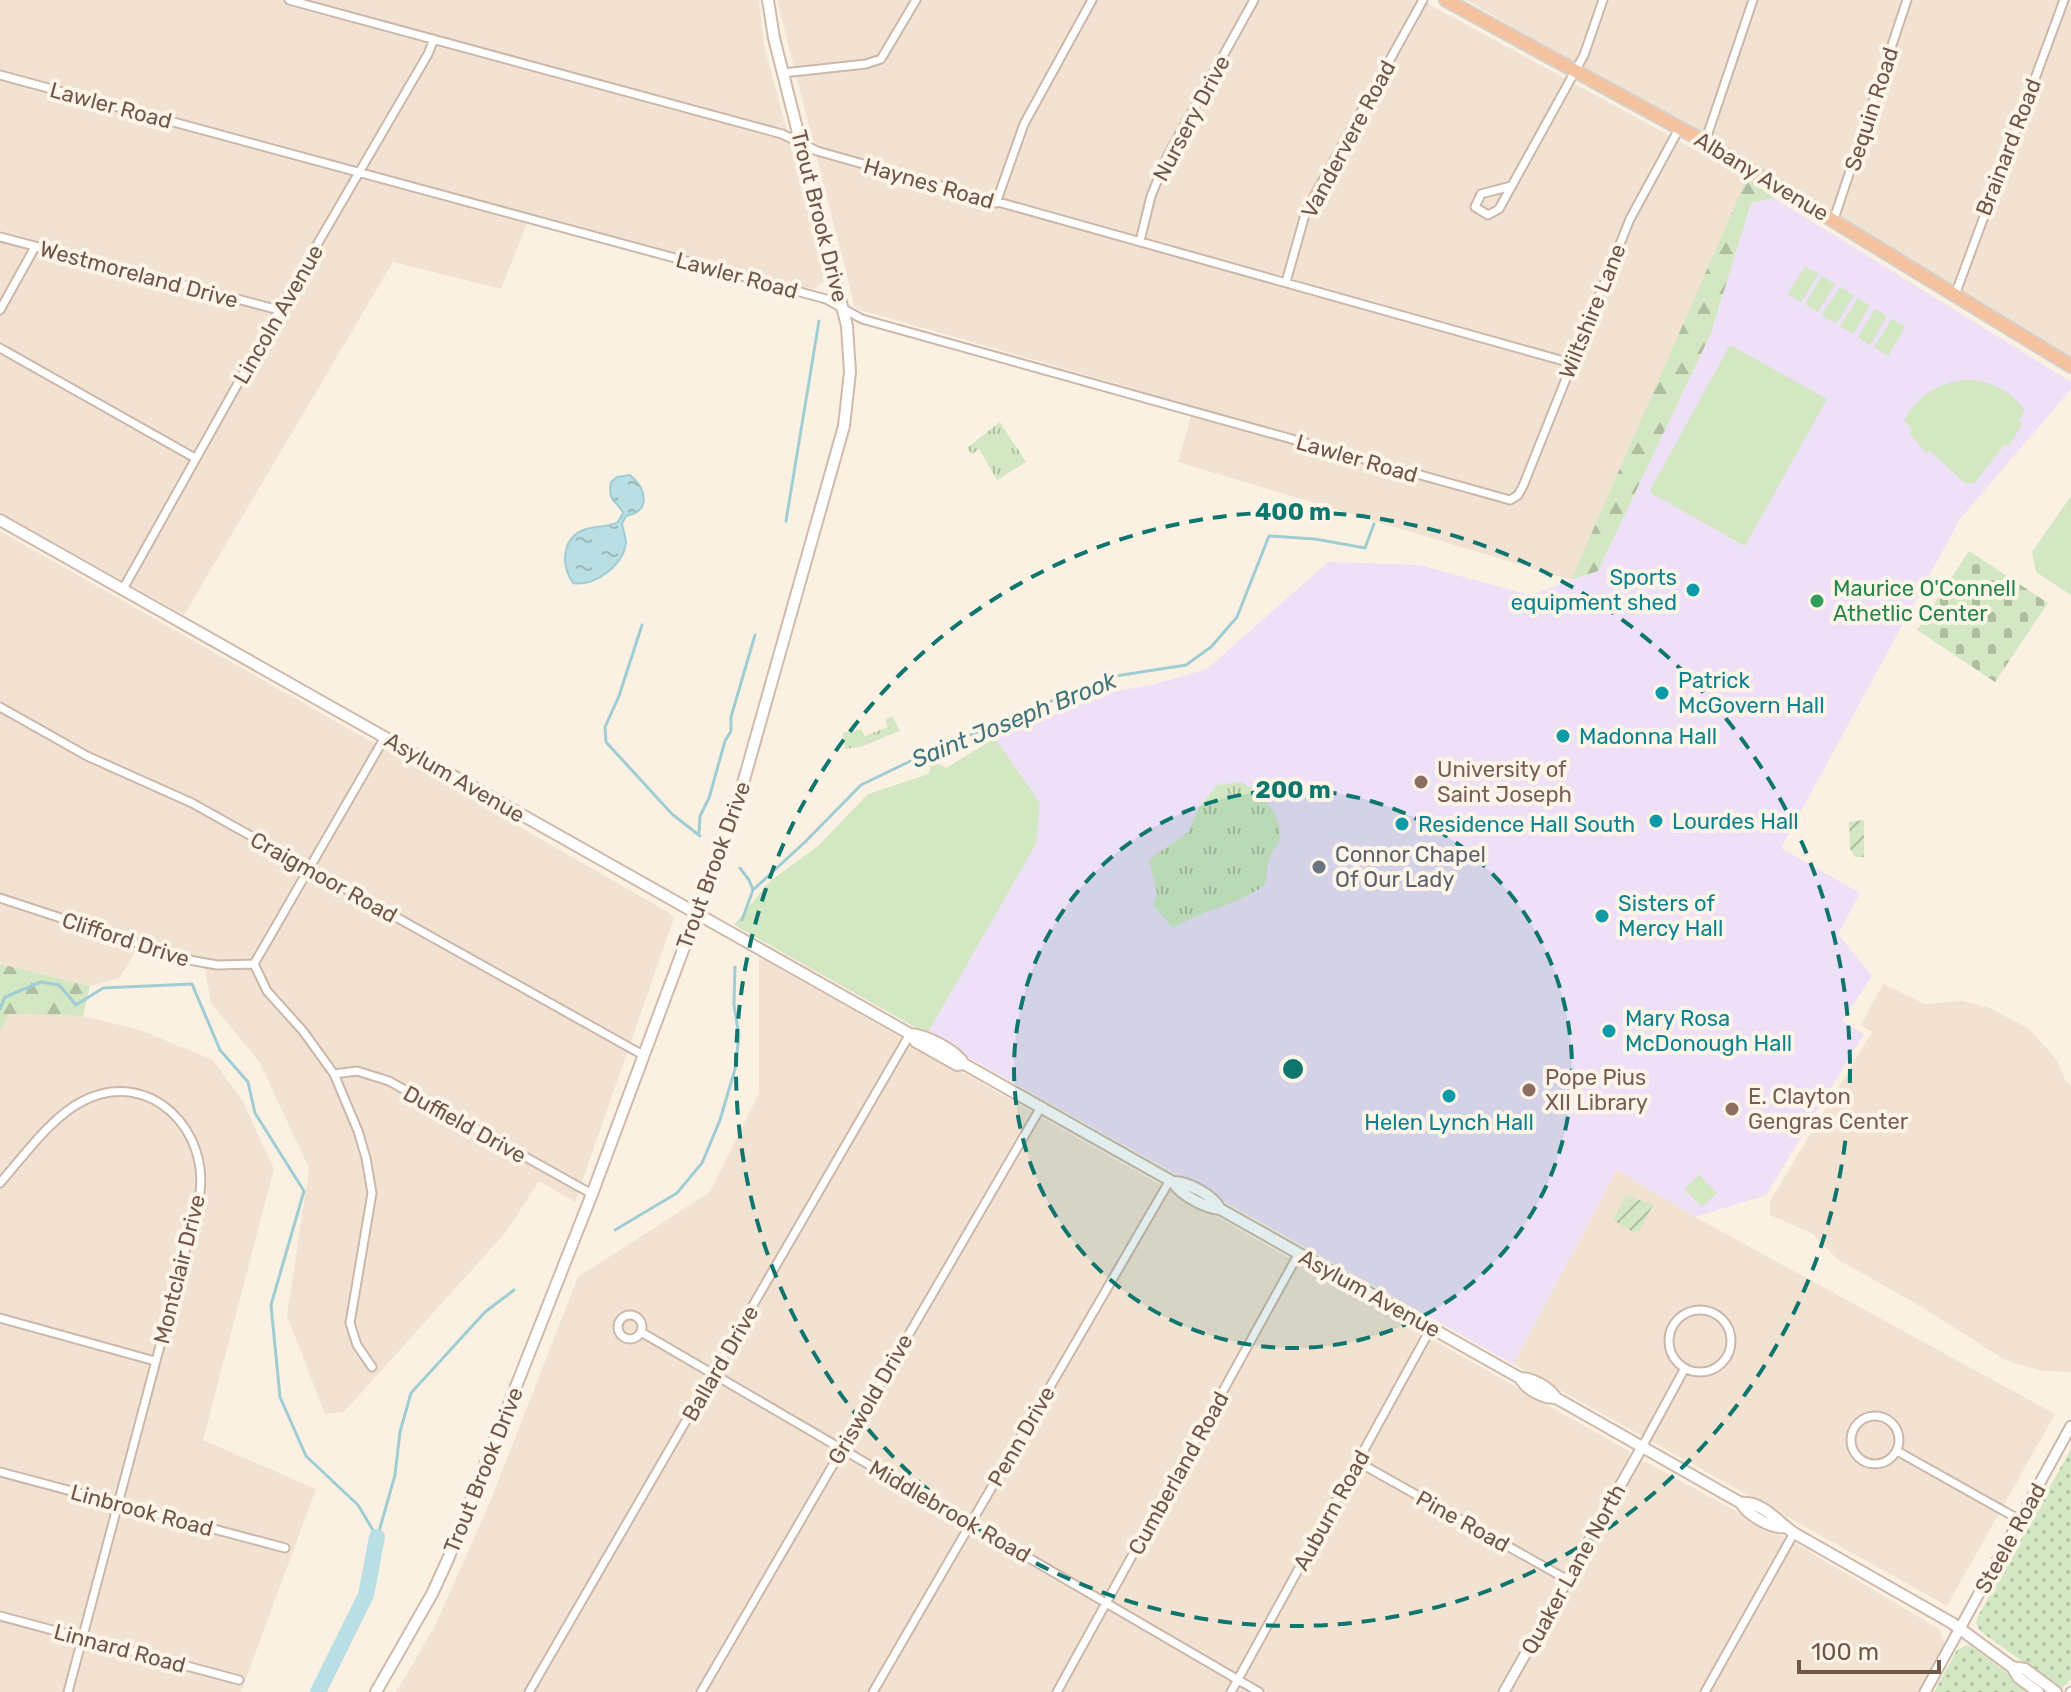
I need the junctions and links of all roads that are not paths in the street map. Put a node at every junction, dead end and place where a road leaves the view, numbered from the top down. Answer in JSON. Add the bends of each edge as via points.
{"nodes":[{"id":1,"x":289,"y":0,"type":"edge"},
{"id":2,"x":768,"y":0,"type":"edge"},
{"id":3,"x":916,"y":0,"type":"edge"},
{"id":4,"x":1092,"y":0,"type":"edge"},
{"id":5,"x":1254,"y":0,"type":"edge"},
{"id":6,"x":1423,"y":0,"type":"edge"},
{"id":7,"x":1446,"y":0,"type":"edge"},
{"id":8,"x":1603,"y":0,"type":"edge"},
{"id":9,"x":1753,"y":0,"type":"edge"},
{"id":10,"x":1907,"y":0,"type":"edge"},
{"id":11,"x":2064,"y":0,"type":"edge"},
{"id":12,"x":434,"y":39,"type":"junction"},
{"id":13,"x":1575,"y":71,"type":"junction"},
{"id":14,"x":783,"y":73,"type":"junction"},
{"id":15,"x":0,"y":75,"type":"edge"},
{"id":16,"x":1680,"y":127,"type":"junction"},
{"id":17,"x":1705,"y":142,"type":"junction"},
{"id":18,"x":801,"y":143,"type":"junction"},
{"id":19,"x":360,"y":172,"type":"junction"},
{"id":20,"x":1511,"y":186,"type":"junction"},
{"id":21,"x":996,"y":203,"type":"junction"},
{"id":22,"x":1834,"y":219,"type":"junction"},
{"id":23,"x":0,"y":237,"type":"edge"},
{"id":24,"x":1140,"y":241,"type":"junction"},
{"id":25,"x":35,"y":247,"type":"junction"},
{"id":26,"x":1286,"y":282,"type":"junction"},
{"id":27,"x":1955,"y":295,"type":"junction"},
{"id":28,"x":843,"y":307,"type":"junction"},
{"id":29,"x":0,"y":310,"type":"edge"},
{"id":30,"x":279,"y":310,"type":"junction"},
{"id":31,"x":0,"y":348,"type":"edge"},
{"id":32,"x":1571,"y":363,"type":"junction"},
{"id":33,"x":2071,"y":366,"type":"edge"},
{"id":34,"x":195,"y":458,"type":"junction"},
{"id":35,"x":1514,"y":498,"type":"joint"},
{"id":36,"x":0,"y":520,"type":"edge"},
{"id":37,"x":123,"y":589,"type":"junction"},
{"id":38,"x":0,"y":707,"type":"edge"},
{"id":39,"x":385,"y":737,"type":"junction"},
{"id":40,"x":310,"y":869,"type":"junction"},
{"id":41,"x":0,"y":898,"type":"edge"},
{"id":42,"x":697,"y":915,"type":"junction"},
{"id":43,"x":254,"y":964,"type":"junction"},
{"id":44,"x":910,"y":1034,"type":"junction"},
{"id":45,"x":643,"y":1055,"type":"junction"},
{"id":46,"x":334,"y":1074,"type":"junction"},
{"id":47,"x":1041,"y":1107,"type":"junction"},
{"id":48,"x":1171,"y":1181,"type":"junction"},
{"id":49,"x":0,"y":1183,"type":"edge"},
{"id":50,"x":592,"y":1194,"type":"junction"},
{"id":51,"x":1299,"y":1253,"type":"junction"},
{"id":52,"x":0,"y":1318,"type":"edge"},
{"id":53,"x":1431,"y":1328,"type":"junction"},
{"id":54,"x":641,"y":1332,"type":"dead end"},
{"id":55,"x":155,"y":1361,"type":"junction"},
{"id":56,"x":372,"y":1367,"type":"dead end"},
{"id":57,"x":1685,"y":1368,"type":"junction"},
{"id":58,"x":714,"y":1373,"type":"junction"},
{"id":59,"x":2071,"y":1426,"type":"edge"},
{"id":60,"x":1642,"y":1447,"type":"junction"},
{"id":61,"x":842,"y":1448,"type":"junction"},
{"id":62,"x":1897,"y":1451,"type":"junction"},
{"id":63,"x":1358,"y":1462,"type":"junction"},
{"id":64,"x":0,"y":1472,"type":"edge"},
{"id":65,"x":116,"y":1503,"type":"junction"},
{"id":66,"x":2020,"y":1520,"type":"junction"},
{"id":67,"x":971,"y":1524,"type":"junction"},
{"id":68,"x":1790,"y":1530,"type":"junction"},
{"id":69,"x":285,"y":1548,"type":"dead end"},
{"id":70,"x":1568,"y":1580,"type":"junction"},
{"id":71,"x":1107,"y":1602,"type":"junction"},
{"id":72,"x":0,"y":1616,"type":"edge"},
{"id":73,"x":1961,"y":1629,"type":"junction"},
{"id":74,"x":82,"y":1638,"type":"junction"},
{"id":75,"x":2012,"y":1667,"type":"junction"},
{"id":76,"x":239,"y":1680,"type":"dead end"},
{"id":77,"x":1238,"y":1680,"type":"junction"},
{"id":78,"x":68,"y":1692,"type":"edge"},
{"id":79,"x":376,"y":1692,"type":"edge"},
{"id":80,"x":529,"y":1692,"type":"edge"},
{"id":81,"x":701,"y":1692,"type":"edge"},
{"id":82,"x":873,"y":1692,"type":"edge"},
{"id":83,"x":1057,"y":1692,"type":"edge"},
{"id":84,"x":1231,"y":1692,"type":"edge"},
{"id":85,"x":1259,"y":1692,"type":"edge"},
{"id":86,"x":1504,"y":1692,"type":"edge"},
{"id":87,"x":1705,"y":1692,"type":"edge"},
{"id":88,"x":1925,"y":1692,"type":"edge"},
{"id":89,"x":2038,"y":1692,"type":"edge"},
{"id":90,"x":2056,"y":1692,"type":"edge"}],
"edges":[{"from":1,"to":12,"type":"street","name":"Haynes Road"},
{"from":2,"to":14,"type":"main road","name":"Trout Brook Drive"},
{"from":3,"to":14,"type":"street","via":[[881,59]]},
{"from":4,"to":21,"type":"street","via":[[1024,124]]},
{"from":5,"to":24,"type":"street","name":"Nursery Drive","via":[[1162,168]]},
{"from":6,"to":26,"type":"street","name":"Vandervere Road","via":[[1306,211]]},
{"from":7,"to":13,"type":"highway","name":"Albany Avenue"},
{"from":8,"to":13,"type":"street"},
{"from":9,"to":17,"type":"street"},
{"from":10,"to":22,"type":"street","name":"Sequin Road"},
{"from":11,"to":27,"type":"street","name":"Brainard Road"},
{"from":12,"to":18,"type":"street","name":"Haynes Road"},
{"from":12,"to":19,"type":"street","name":"Lincoln Avenue"},
{"from":13,"to":16,"type":"highway","name":"Albany Avenue"},
{"from":13,"to":20,"type":"street"},
{"from":14,"to":18,"type":"main road","name":"Trout Brook Drive"},
{"from":15,"to":19,"type":"street","name":"Lawler Road"},
{"from":16,"to":17,"type":"highway","name":"Albany Avenue"},
{"from":16,"to":32,"type":"street","name":"Wiltshire Lane","via":[[1630,219]]},
{"from":17,"to":22,"type":"highway","name":"Albany Avenue"},
{"from":18,"to":21,"type":"street","name":"Haynes Road"},
{"from":18,"to":28,"type":"main road","name":"Trout Brook Drive"},
{"from":19,"to":28,"type":"street","name":"Lawler Road"},
{"from":19,"to":30,"type":"street","name":"Lincoln Avenue"},
{"from":20,"to":20,"type":"street","via":[[1494,214],[1475,207],[1481,194]]},
{"from":21,"to":24,"type":"street","name":"Haynes Road"},
{"from":22,"to":27,"type":"highway","name":"Albany Avenue"},
{"from":23,"to":25,"type":"street","name":"Westmoreland Drive"},
{"from":24,"to":26,"type":"street","name":"Haynes Road"},
{"from":25,"to":29,"type":"street"},
{"from":25,"to":30,"type":"street","name":"Westmoreland Drive"},
{"from":26,"to":32,"type":"street","name":"Haynes Road"},
{"from":27,"to":33,"type":"highway","name":"Albany Avenue"},
{"from":28,"to":35,"type":"street","name":"Lawler Road","via":[[862,319]]},
{"from":28,"to":42,"type":"main road","name":"Trout Brook Drive","via":[[850,372],[844,426],[736,808]]},
{"from":30,"to":34,"type":"street","name":"Lincoln Avenue"},
{"from":31,"to":34,"type":"street"},
{"from":32,"to":35,"type":"street","name":"Wiltshire Lane"},
{"from":34,"to":37,"type":"street","name":"Lincoln Avenue"},
{"from":36,"to":37,"type":"main road","name":"Asylum Avenue"},
{"from":37,"to":39,"type":"main road","name":"Asylum Avenue"},
{"from":38,"to":40,"type":"street","name":"Craigmoor Road"},
{"from":39,"to":40,"type":"street"},
{"from":39,"to":42,"type":"main road","name":"Asylum Avenue"},
{"from":40,"to":43,"type":"street"},
{"from":40,"to":45,"type":"street","name":"Craigmoor Road"},
{"from":41,"to":43,"type":"street","name":"Clifford Drive","via":[[189,960]]},
{"from":42,"to":44,"type":"main road","name":"Asylum Avenue"},
{"from":42,"to":45,"type":"main road","name":"Trout Brook Drive"},
{"from":43,"to":46,"type":"street","via":[[267,991]]},
{"from":44,"to":47,"type":"main road","name":"Asylum Avenue","via":[[960,1057]]},
{"from":44,"to":58,"type":"street","name":"Ballard Drive"},
{"from":45,"to":50,"type":"main road","name":"Trout Brook Drive"},
{"from":46,"to":50,"type":"street","name":"Duffield Drive","via":[[357,1071],[389,1081]]},
{"from":46,"to":56,"type":"street","via":[[358,1131],[371,1182],[350,1323]]},
{"from":47,"to":48,"type":"main road","name":"Asylum Avenue"},
{"from":47,"to":61,"type":"street","name":"Griswold Drive"},
{"from":48,"to":51,"type":"main road","name":"Asylum Avenue","via":[[1216,1201],[1220,1209]]},
{"from":48,"to":67,"type":"street","name":"Penn Drive"},
{"from":49,"to":55,"type":"street","name":"Montclair Drive","via":[[62,1115],[95,1096],[140,1095],[181,1121],[196,1147],[201,1183]]},
{"from":50,"to":79,"type":"main road","name":"Trout Brook Drive","via":[[448,1559]]},
{"from":51,"to":53,"type":"main road","name":"Asylum Avenue"},
{"from":51,"to":71,"type":"street","name":"Cumberland Road"},
{"from":52,"to":55,"type":"street"},
{"from":53,"to":60,"type":"main road","name":"Asylum Avenue","via":[[1552,1391]]},
{"from":53,"to":63,"type":"street","name":"Auburn Road"},
{"from":54,"to":58,"type":"street","name":"Middlebrook Road"},
{"from":55,"to":65,"type":"street","name":"Montclair Drive"},
{"from":57,"to":57,"type":"street","via":[[1710,1370],[1726,1358],[1730,1334],[1716,1314],[1693,1310],[1672,1326],[1670,1350]]},
{"from":57,"to":60,"type":"street"},
{"from":58,"to":61,"type":"street","name":"Middlebrook Road"},
{"from":58,"to":80,"type":"street","name":"Ballard Drive"},
{"from":59,"to":66,"type":"street","name":"Steele Road"},
{"from":60,"to":68,"type":"main road","name":"Asylum Avenue"},
{"from":60,"to":70,"type":"street","name":"Quaker Lane North"},
{"from":61,"to":67,"type":"street","name":"Middlebrook Road"},
{"from":61,"to":81,"type":"street","name":"Griswold Drive"},
{"from":62,"to":62,"type":"street","via":[[1898,1433],[1886,1419],[1868,1417],[1854,1428],[1852,1448],[1866,1463],[1881,1464]]},
{"from":62,"to":66,"type":"street"},
{"from":63,"to":70,"type":"street","name":"Pine Road"},
{"from":63,"to":77,"type":"street","name":"Auburn Road"},
{"from":64,"to":65,"type":"street","name":"Linbrook Road"},
{"from":65,"to":69,"type":"street","name":"Linbrook Road"},
{"from":65,"to":74,"type":"street","name":"Montclair Drive"},
{"from":66,"to":73,"type":"street","name":"Steele Road"},
{"from":67,"to":71,"type":"street","name":"Middlebrook Road"},
{"from":67,"to":82,"type":"street","name":"Penn Drive"},
{"from":68,"to":73,"type":"main road","name":"Asylum Avenue"},
{"from":68,"to":87,"type":"street"},
{"from":70,"to":86,"type":"street","name":"Quaker Lane North"},
{"from":71,"to":77,"type":"street","name":"Middlebrook Road"},
{"from":71,"to":83,"type":"street","name":"Cumberland Road"},
{"from":72,"to":74,"type":"street","name":"Linnard Road"},
{"from":73,"to":75,"type":"main road","name":"Asylum Avenue"},
{"from":73,"to":88,"type":"street","name":"Steele Road"},
{"from":74,"to":76,"type":"street","name":"Linnard Road"},
{"from":74,"to":78,"type":"street","name":"Montclair Drive"},
{"from":75,"to":89,"type":"main road","name":"Asylum Avenue"},
{"from":75,"to":90,"type":"main road","name":"Asylum Avenue","via":[[2025,1669]]},
{"from":77,"to":84,"type":"street","name":"Auburn Road"},
{"from":77,"to":85,"type":"street","name":"Middlebrook Road"}]}
